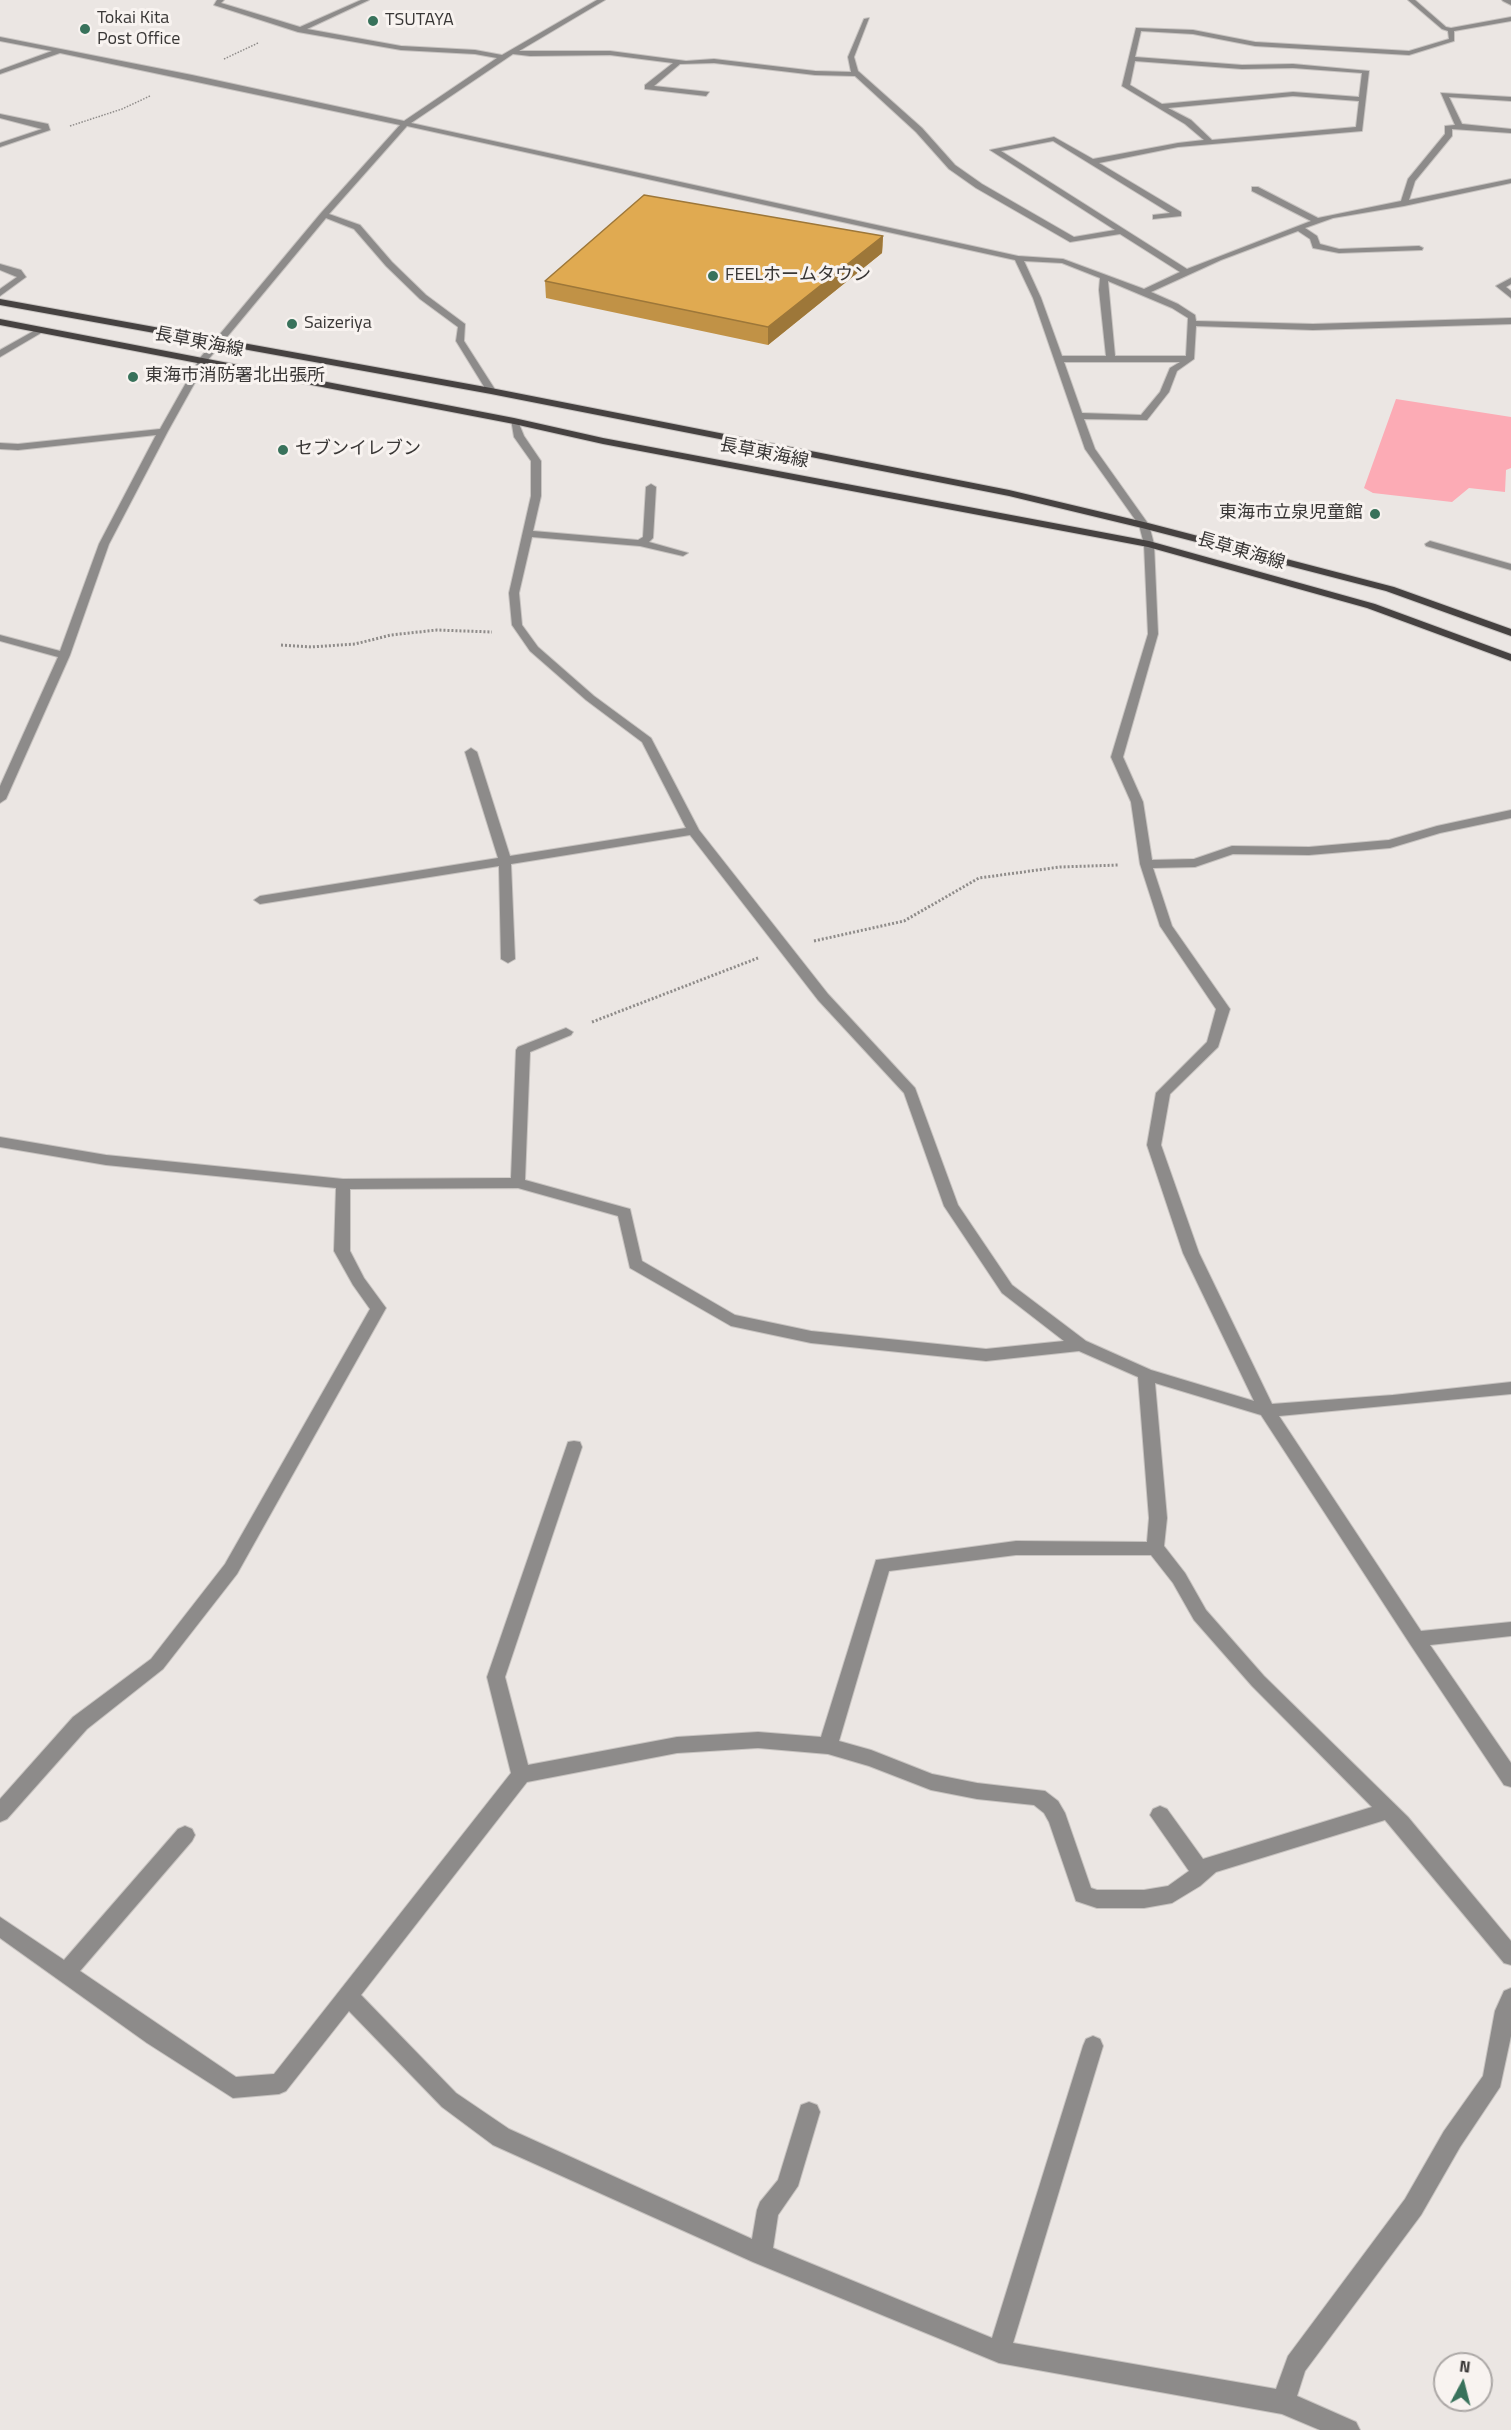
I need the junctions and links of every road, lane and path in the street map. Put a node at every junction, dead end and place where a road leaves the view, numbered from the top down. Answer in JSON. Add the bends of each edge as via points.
{"nodes":[{"id":1,"x":221,"y":0,"type":"edge"},
{"id":2,"x":366,"y":0,"type":"edge"},
{"id":3,"x":602,"y":0,"type":"edge"},
{"id":4,"x":1411,"y":0,"type":"edge"},
{"id":5,"x":1505,"y":0,"type":"edge"},
{"id":6,"x":1511,"y":3,"type":"edge"},
{"id":7,"x":867,"y":19,"type":"dead end"},
{"id":8,"x":1511,"y":19,"type":"edge"},
{"id":9,"x":298,"y":30,"type":"junction"},
{"id":10,"x":1450,"y":30,"type":"junction"},
{"id":11,"x":0,"y":39,"type":"edge"},
{"id":12,"x":59,"y":51,"type":"junction"},
{"id":13,"x":514,"y":52,"type":"junction"},
{"id":14,"x":503,"y":57,"type":"junction"},
{"id":15,"x":1131,"y":59,"type":"junction"},
{"id":16,"x":679,"y":62,"type":"junction"},
{"id":17,"x":0,"y":72,"type":"edge"},
{"id":18,"x":857,"y":74,"type":"junction"},
{"id":19,"x":192,"y":77,"type":"junction"},
{"id":20,"x":706,"y":94,"type":"dead end"},
{"id":21,"x":1363,"y":99,"type":"junction"},
{"id":22,"x":1511,"y":99,"type":"edge"},
{"id":23,"x":1448,"y":102,"type":"junction"},
{"id":24,"x":1161,"y":106,"type":"junction"},
{"id":25,"x":1511,"y":106,"type":"edge"},
{"id":26,"x":0,"y":116,"type":"edge"},
{"id":27,"x":406,"y":123,"type":"junction"},
{"id":28,"x":1459,"y":126,"type":"junction"},
{"id":29,"x":46,"y":130,"type":"junction"},
{"id":30,"x":1511,"y":131,"type":"edge"},
{"id":31,"x":1210,"y":142,"type":"junction"},
{"id":32,"x":0,"y":145,"type":"edge"},
{"id":33,"x":1092,"y":162,"type":"junction"},
{"id":34,"x":1511,"y":180,"type":"edge"},
{"id":35,"x":1255,"y":189,"type":"dead end"},
{"id":36,"x":1404,"y":204,"type":"junction"},
{"id":37,"x":324,"y":215,"type":"junction"},
{"id":38,"x":1156,"y":217,"type":"dead end"},
{"id":39,"x":1318,"y":221,"type":"junction"},
{"id":40,"x":1298,"y":227,"type":"junction"},
{"id":41,"x":1119,"y":232,"type":"junction"},
{"id":42,"x":1419,"y":248,"type":"dead end"},
{"id":43,"x":1018,"y":258,"type":"junction"},
{"id":44,"x":0,"y":267,"type":"edge"},
{"id":45,"x":1187,"y":273,"type":"junction"},
{"id":46,"x":1104,"y":277,"type":"junction"},
{"id":47,"x":1511,"y":280,"type":"edge"},
{"id":48,"x":1144,"y":292,"type":"junction"},
{"id":49,"x":0,"y":293,"type":"edge"},
{"id":50,"x":1511,"y":295,"type":"edge"},
{"id":51,"x":0,"y":302,"type":"edge"},
{"id":52,"x":1511,"y":321,"type":"edge"},
{"id":53,"x":0,"y":322,"type":"edge"},
{"id":54,"x":1192,"y":323,"type":"junction"},
{"id":55,"x":42,"y":330,"type":"junction"},
{"id":56,"x":218,"y":343,"type":"junction"},
{"id":57,"x":0,"y":354,"type":"edge"},
{"id":58,"x":1057,"y":358,"type":"junction"},
{"id":59,"x":1111,"y":359,"type":"junction"},
{"id":60,"x":1190,"y":359,"type":"junction"},
{"id":61,"x":203,"y":360,"type":"junction"},
{"id":62,"x":491,"y":391,"type":"junction"},
{"id":63,"x":1078,"y":416,"type":"junction"},
{"id":64,"x":514,"y":421,"type":"junction"},
{"id":65,"x":163,"y":431,"type":"junction"},
{"id":66,"x":0,"y":446,"type":"edge"},
{"id":67,"x":651,"y":487,"type":"dead end"},
{"id":68,"x":1144,"y":525,"type":"junction"},
{"id":69,"x":527,"y":534,"type":"junction"},
{"id":70,"x":640,"y":543,"type":"junction"},
{"id":71,"x":1149,"y":544,"type":"junction"},
{"id":72,"x":1430,"y":544,"type":"dead end"},
{"id":73,"x":683,"y":553,"type":"dead end"},
{"id":74,"x":1511,"y":567,"type":"edge"},
{"id":75,"x":494,"y":632,"type":"dead end"},
{"id":76,"x":1511,"y":633,"type":"edge"},
{"id":77,"x":0,"y":638,"type":"edge"},
{"id":78,"x":281,"y":645,"type":"dead end"},
{"id":79,"x":64,"y":655,"type":"junction"},
{"id":80,"x":1511,"y":658,"type":"edge"},
{"id":81,"x":471,"y":752,"type":"dead end"},
{"id":82,"x":0,"y":799,"type":"edge"},
{"id":83,"x":1511,"y":814,"type":"edge"},
{"id":84,"x":693,"y":831,"type":"junction"},
{"id":85,"x":505,"y":862,"type":"junction"},
{"id":86,"x":1146,"y":864,"type":"junction"},
{"id":87,"x":260,"y":900,"type":"dead end"},
{"id":88,"x":783,"y":948,"type":"junction"},
{"id":89,"x":508,"y":959,"type":"dead end"},
{"id":90,"x":566,"y":1032,"type":"joint"},
{"id":91,"x":0,"y":1142,"type":"edge"},
{"id":92,"x":518,"y":1183,"type":"junction"},
{"id":93,"x":343,"y":1184,"type":"junction"},
{"id":94,"x":1080,"y":1345,"type":"junction"},
{"id":95,"x":1146,"y":1374,"type":"junction"},
{"id":96,"x":1511,"y":1388,"type":"edge"},
{"id":97,"x":1267,"y":1410,"type":"junction"},
{"id":98,"x":574,"y":1448,"type":"dead end"},
{"id":99,"x":1155,"y":1548,"type":"junction"},
{"id":100,"x":1511,"y":1629,"type":"edge"},
{"id":101,"x":1416,"y":1639,"type":"junction"},
{"id":102,"x":828,"y":1746,"type":"junction"},
{"id":103,"x":521,"y":1775,"type":"junction"},
{"id":104,"x":1511,"y":1779,"type":"edge"},
{"id":105,"x":1385,"y":1808,"type":"junction"},
{"id":106,"x":0,"y":1812,"type":"edge"},
{"id":107,"x":1160,"y":1815,"type":"dead end"},
{"id":108,"x":185,"y":1835,"type":"dead end"},
{"id":109,"x":1201,"y":1873,"type":"junction"},
{"id":110,"x":0,"y":1926,"type":"edge"},
{"id":111,"x":1511,"y":1956,"type":"edge"},
{"id":112,"x":66,"y":1973,"type":"junction"},
{"id":113,"x":349,"y":1997,"type":"junction"},
{"id":114,"x":1511,"y":1998,"type":"edge"},
{"id":115,"x":1093,"y":2046,"type":"dead end"},
{"id":116,"x":809,"y":2112,"type":"dead end"},
{"id":117,"x":761,"y":2254,"type":"junction"},
{"id":118,"x":999,"y":2352,"type":"junction"},
{"id":119,"x":1283,"y":2402,"type":"junction"},
{"id":120,"x":1348,"y":2430,"type":"edge"}],
"edges":[{"from":1,"to":9,"type":"street","via":[[216,4]]},
{"from":2,"to":9,"type":"street"},
{"from":3,"to":13,"type":"street"},
{"from":4,"to":10,"type":"street"},
{"from":5,"to":6,"type":"street"},
{"from":7,"to":18,"type":"street","via":[[851,57]]},
{"from":8,"to":10,"type":"street"},
{"from":9,"to":14,"type":"street","via":[[401,48]]},
{"from":9,"to":19,"type":"path","via":[[255,44]]},
{"from":10,"to":15,"type":"street","via":[[1452,40],[1409,52],[1255,44],[1193,32],[1138,29]]},
{"from":11,"to":12,"type":"street"},
{"from":12,"to":17,"type":"street"},
{"from":12,"to":19,"type":"street"},
{"from":13,"to":14,"type":"street"},
{"from":13,"to":16,"type":"street","via":[[610,53]]},
{"from":14,"to":27,"type":"street"},
{"from":15,"to":21,"type":"street","via":[[1366,71]]},
{"from":15,"to":24,"type":"street","via":[[1126,86]]},
{"from":16,"to":18,"type":"street"},
{"from":16,"to":20,"type":"street","via":[[648,87]]},
{"from":18,"to":41,"type":"street","via":[[919,130],[952,167],[979,186],[1073,240]]},
{"from":19,"to":27,"type":"street"},
{"from":19,"to":29,"type":"path","via":[[122,109]]},
{"from":21,"to":24,"type":"street","via":[[1293,94]]},
{"from":21,"to":31,"type":"street","via":[[1359,129],[1354,131]]},
{"from":22,"to":23,"type":"street","via":[[1444,95]]},
{"from":23,"to":25,"type":"street"},
{"from":23,"to":28,"type":"street"},
{"from":24,"to":31,"type":"street","via":[[1188,122]]},
{"from":26,"to":29,"type":"street","via":[[45,126]]},
{"from":27,"to":37,"type":"street"},
{"from":27,"to":43,"type":"street"},
{"from":28,"to":30,"type":"street"},
{"from":28,"to":36,"type":"street","via":[[1448,128],[1449,134],[1411,181]]},
{"from":29,"to":32,"type":"street"},
{"from":31,"to":33,"type":"street"},
{"from":33,"to":38,"type":"street","via":[[1178,214]]},
{"from":33,"to":41,"type":"street","via":[[1054,139],[994,150]]},
{"from":34,"to":36,"type":"street"},
{"from":35,"to":39,"type":"street"},
{"from":36,"to":39,"type":"street"},
{"from":37,"to":56,"type":"street"},
{"from":37,"to":62,"type":"street","via":[[357,227],[423,297],[462,326],[460,341]]},
{"from":39,"to":40,"type":"street"},
{"from":40,"to":42,"type":"street","via":[[1314,238],[1316,246],[1339,251]]},
{"from":40,"to":45,"type":"street"},
{"from":41,"to":45,"type":"street"},
{"from":43,"to":46,"type":"street","via":[[1063,261]]},
{"from":43,"to":58,"type":"street","via":[[1037,298]]},
{"from":44,"to":49,"type":"street","via":[[22,277]]},
{"from":45,"to":48,"type":"street"},
{"from":46,"to":48,"type":"street"},
{"from":46,"to":59,"type":"street"},
{"from":47,"to":50,"type":"street","via":[[1500,285]]},
{"from":48,"to":54,"type":"street","via":[[1175,306],[1192,317]]},
{"from":51,"to":56,"type":"main road","name":"長草東海線"},
{"from":52,"to":54,"type":"street","via":[[1314,327]]},
{"from":53,"to":55,"type":"main road","name":"長草東海線"},
{"from":54,"to":60,"type":"street"},
{"from":55,"to":57,"type":"street"},
{"from":55,"to":61,"type":"main road","name":"長草東海線"},
{"from":56,"to":61,"type":"street"},
{"from":56,"to":62,"type":"main road","name":"長草東海線"},
{"from":58,"to":59,"type":"street"},
{"from":58,"to":63,"type":"street"},
{"from":59,"to":60,"type":"street"},
{"from":60,"to":63,"type":"street","via":[[1173,370],[1164,392],[1144,418]]},
{"from":61,"to":64,"type":"main road","name":"長草東海線"},
{"from":61,"to":65,"type":"street"},
{"from":62,"to":68,"type":"main road","name":"長草東海線","via":[[1010,493]]},
{"from":63,"to":68,"type":"street","via":[[1090,449]]},
{"from":64,"to":69,"type":"street","via":[[519,437],[536,461],[536,496]]},
{"from":64,"to":71,"type":"main road","name":"長草東海線"},
{"from":65,"to":66,"type":"street"},
{"from":65,"to":79,"type":"street","via":[[104,544]]},
{"from":67,"to":70,"type":"street","via":[[648,538]]},
{"from":68,"to":71,"type":"street"},
{"from":68,"to":76,"type":"main road","name":"長草東海線","via":[[1390,589]]},
{"from":69,"to":70,"type":"street"},
{"from":69,"to":84,"type":"street","via":[[514,593],[517,625],[534,649],[590,698],[647,740]]},
{"from":70,"to":73,"type":"street"},
{"from":71,"to":80,"type":"main road","name":"長草東海線","via":[[1371,606]]},
{"from":71,"to":86,"type":"street","via":[[1153,634],[1117,757],[1137,802]]},
{"from":72,"to":74,"type":"street"},
{"from":75,"to":78,"type":"path","via":[[437,630],[355,644]]},
{"from":77,"to":79,"type":"street"},
{"from":79,"to":82,"type":"street"},
{"from":81,"to":85,"type":"street"},
{"from":83,"to":86,"type":"street","via":[[1390,844],[1309,851],[1232,850],[1195,863]]},
{"from":84,"to":85,"type":"street"},
{"from":84,"to":88,"type":"street"},
{"from":85,"to":87,"type":"street"},
{"from":85,"to":89,"type":"street"},
{"from":86,"to":88,"type":"path","via":[[1060,867],[979,878],[904,921]]},
{"from":86,"to":97,"type":"street","via":[[1166,926],[1223,1009],[1213,1044],[1163,1093],[1154,1145],[1191,1253]]},
{"from":88,"to":90,"type":"path"},
{"from":88,"to":94,"type":"street","via":[[910,1091],[951,1206],[1007,1289]]},
{"from":90,"to":92,"type":"street","via":[[523,1050]]},
{"from":91,"to":93,"type":"street","via":[[106,1160]]},
{"from":92,"to":93,"type":"street"},
{"from":92,"to":94,"type":"street","via":[[625,1213],[635,1264],[731,1320],[811,1337],[986,1355]]},
{"from":93,"to":106,"type":"street","via":[[342,1251],[378,1308],[231,1569],[157,1664],[81,1723]]},
{"from":94,"to":95,"type":"street"},
{"from":95,"to":97,"type":"street"},
{"from":95,"to":99,"type":"street","via":[[1158,1518]]},
{"from":96,"to":97,"type":"street"},
{"from":97,"to":101,"type":"street"},
{"from":98,"to":103,"type":"street","via":[[496,1677]]},
{"from":99,"to":102,"type":"street","via":[[1016,1548],[882,1565]]},
{"from":99,"to":105,"type":"street","via":[[1179,1578],[1200,1615],[1236,1656]]},
{"from":100,"to":101,"type":"street"},
{"from":101,"to":104,"type":"street"},
{"from":102,"to":103,"type":"street","via":[[758,1740],[677,1744]]},
{"from":102,"to":109,"type":"street","via":[[932,1782],[1038,1797],[1058,1818],[1083,1895],[1097,1899],[1144,1899],[1172,1894]]},
{"from":103,"to":113,"type":"street"},
{"from":105,"to":109,"type":"street","via":[[1376,1816],[1210,1865]]},
{"from":105,"to":111,"type":"street"},
{"from":107,"to":109,"type":"street"},
{"from":108,"to":112,"type":"street"},
{"from":110,"to":112,"type":"street"},
{"from":112,"to":113,"type":"street","via":[[233,2088],[279,2084]]},
{"from":113,"to":117,"type":"street","via":[[449,2100],[501,2137]]},
{"from":114,"to":119,"type":"street","via":[[1505,2011],[1493,2080],[1452,2139],[1413,2207],[1296,2364]]},
{"from":115,"to":118,"type":"street"},
{"from":116,"to":117,"type":"street","via":[[787,2186],[768,2210]]},
{"from":117,"to":118,"type":"street"},
{"from":118,"to":119,"type":"street"},
{"from":119,"to":120,"type":"street"}]}
